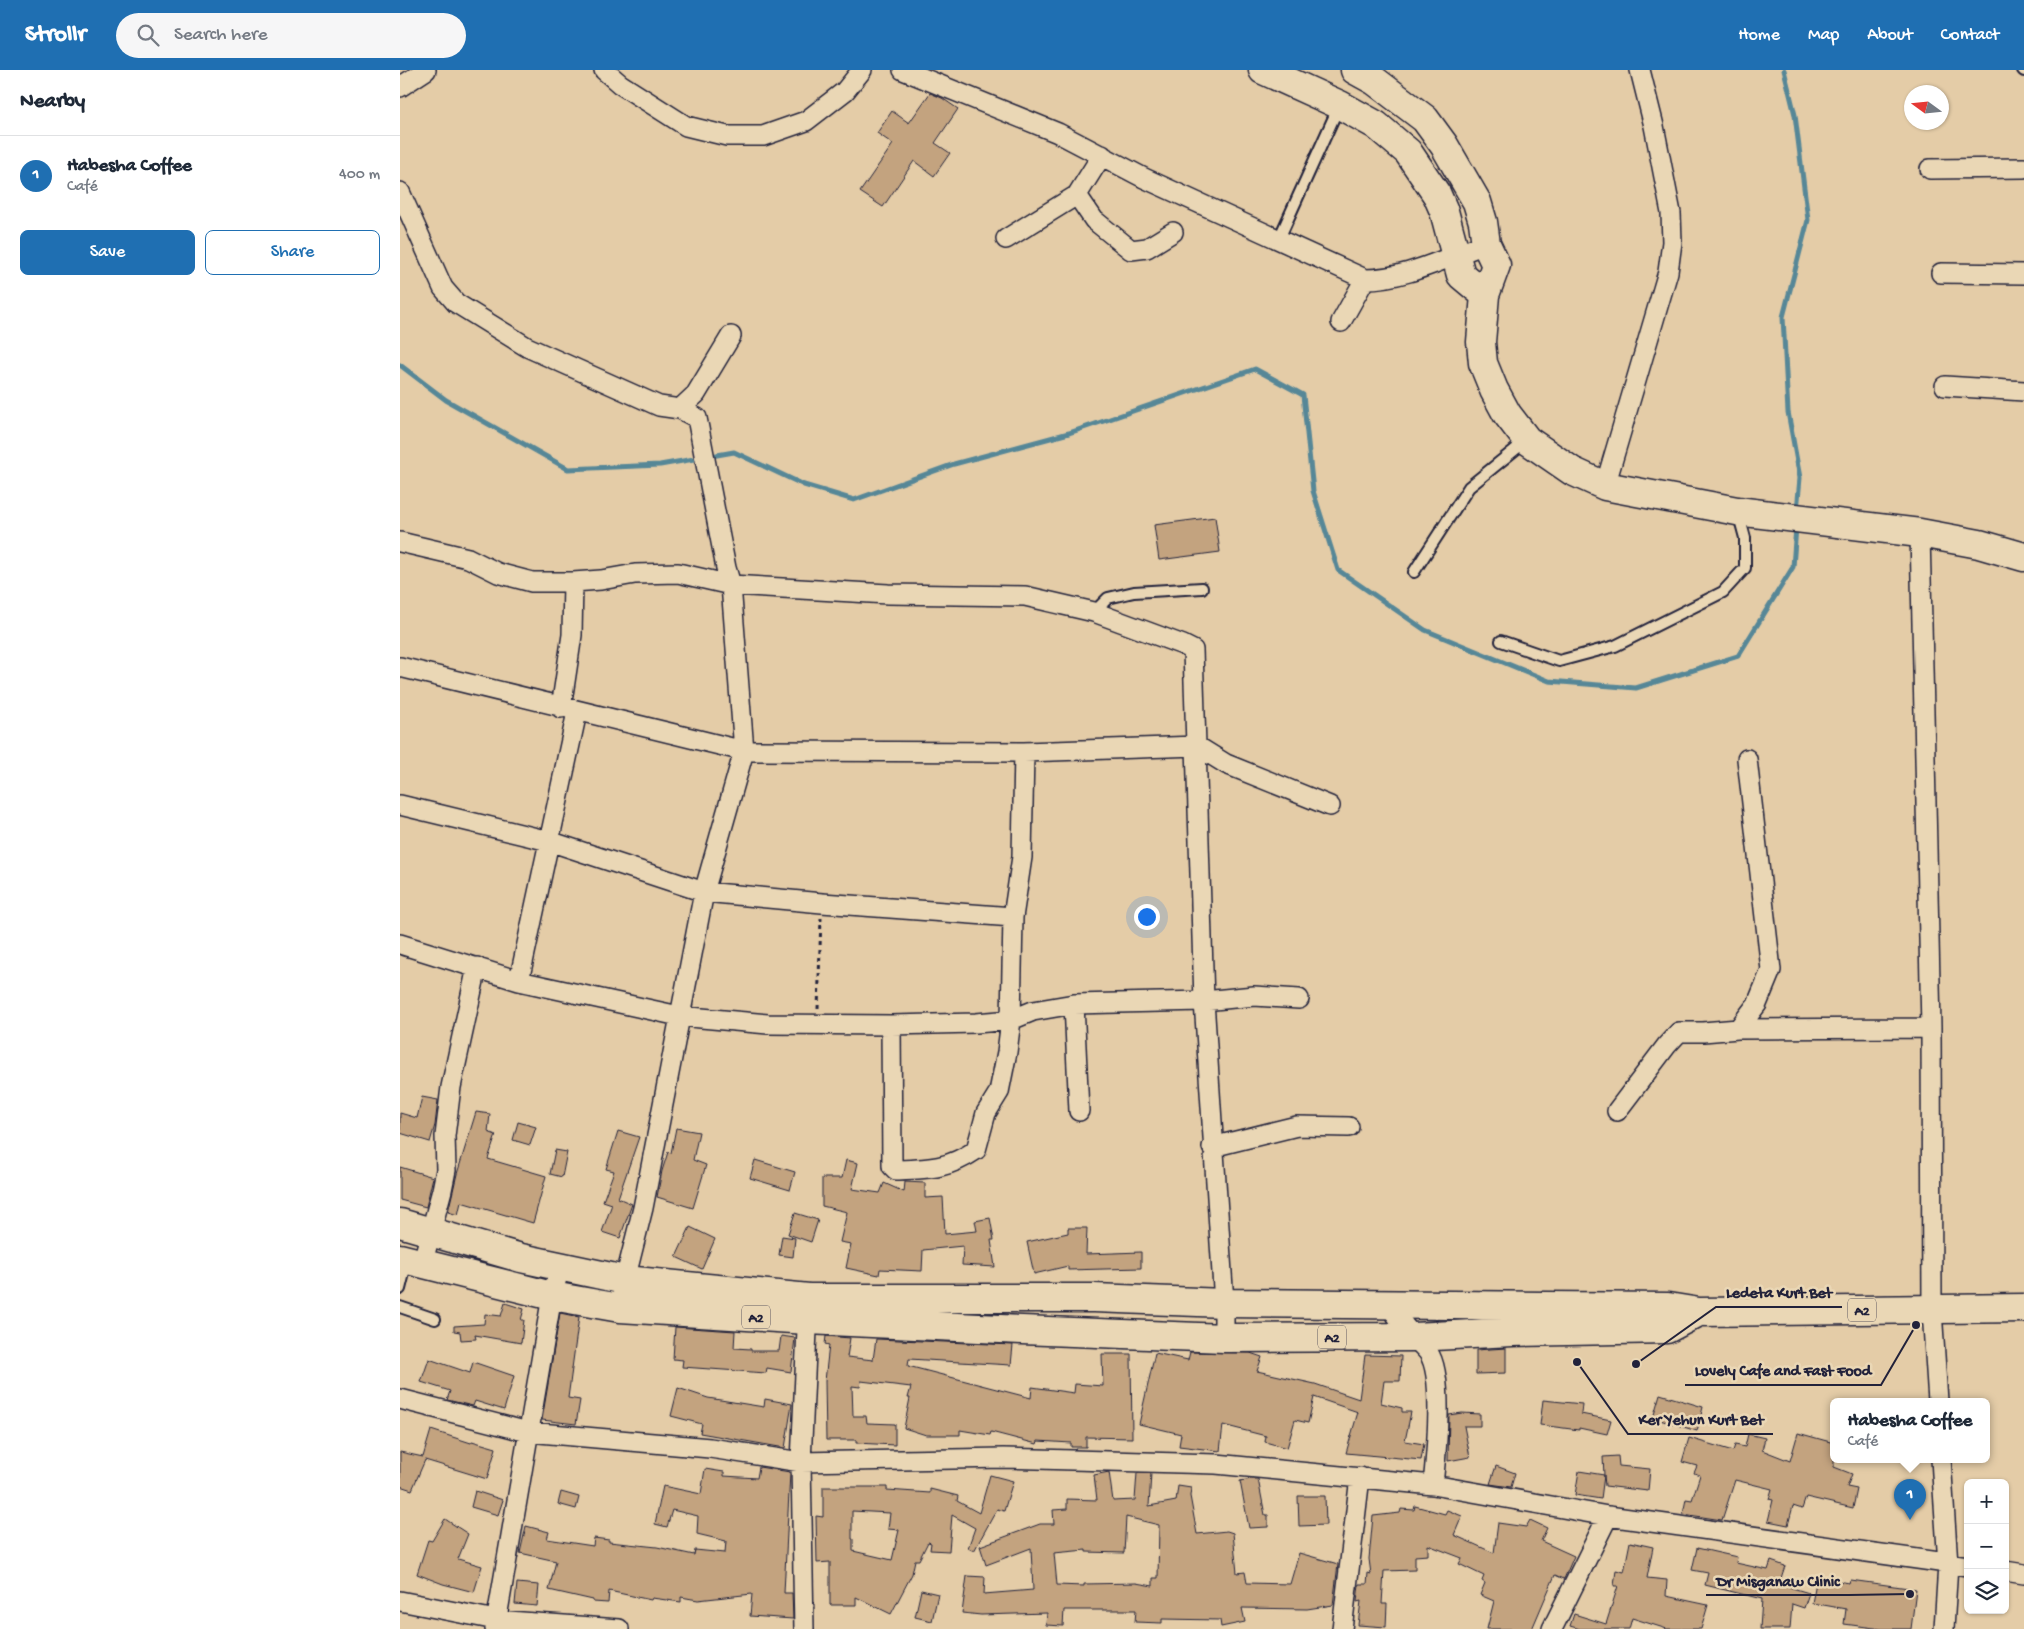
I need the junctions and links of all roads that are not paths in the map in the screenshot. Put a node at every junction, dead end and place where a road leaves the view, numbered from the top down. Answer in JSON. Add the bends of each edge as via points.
{"nodes":[{"id":1,"x":426,"y":70,"type":"edge"},
{"id":2,"x":604,"y":70,"type":"edge"},
{"id":3,"x":862,"y":70,"type":"edge"},
{"id":4,"x":903,"y":70,"type":"edge"},
{"id":5,"x":1263,"y":70,"type":"edge"},
{"id":6,"x":1355,"y":70,"type":"edge"},
{"id":7,"x":1640,"y":70,"type":"edge"},
{"id":8,"x":400,"y":87,"type":"edge"},
{"id":9,"x":1340,"y":105,"type":"junction"},
{"id":10,"x":1102,"y":155,"type":"junction"},
{"id":11,"x":2024,"y":168,"type":"edge"},
{"id":12,"x":1930,"y":169,"type":"dead end"},
{"id":13,"x":400,"y":192,"type":"edge"},
{"id":14,"x":1077,"y":195,"type":"junction"},
{"id":15,"x":1173,"y":232,"type":"dead end"},
{"id":16,"x":1006,"y":239,"type":"dead end"},
{"id":17,"x":1278,"y":241,"type":"junction"},
{"id":18,"x":1486,"y":244,"type":"junction"},
{"id":19,"x":1456,"y":254,"type":"junction"},
{"id":20,"x":1941,"y":273,"type":"dead end"},
{"id":21,"x":2024,"y":274,"type":"edge"},
{"id":22,"x":1365,"y":279,"type":"junction"},
{"id":23,"x":1485,"y":295,"type":"junction"},
{"id":24,"x":1341,"y":322,"type":"dead end"},
{"id":25,"x":731,"y":336,"type":"dead end"},
{"id":26,"x":1945,"y":386,"type":"dead end"},
{"id":27,"x":2024,"y":391,"type":"edge"},
{"id":28,"x":680,"y":409,"type":"junction"},
{"id":29,"x":1527,"y":440,"type":"junction"},
{"id":30,"x":1605,"y":486,"type":"junction"},
{"id":31,"x":1737,"y":512,"type":"junction"},
{"id":32,"x":1920,"y":533,"type":"junction"},
{"id":33,"x":400,"y":542,"type":"edge"},
{"id":34,"x":2024,"y":557,"type":"edge"},
{"id":35,"x":1414,"y":572,"type":"dead end"},
{"id":36,"x":573,"y":582,"type":"junction"},
{"id":37,"x":731,"y":585,"type":"junction"},
{"id":38,"x":1202,"y":588,"type":"dead end"},
{"id":39,"x":1094,"y":612,"type":"junction"},
{"id":40,"x":1501,"y":641,"type":"dead end"},
{"id":41,"x":400,"y":667,"type":"edge"},
{"id":42,"x":569,"y":710,"type":"junction"},
{"id":43,"x":1197,"y":746,"type":"junction"},
{"id":44,"x":744,"y":751,"type":"junction"},
{"id":45,"x":1024,"y":752,"type":"junction"},
{"id":46,"x":1747,"y":759,"type":"dead end"},
{"id":47,"x":400,"y":805,"type":"edge"},
{"id":48,"x":1330,"y":806,"type":"dead end"},
{"id":49,"x":549,"y":841,"type":"junction"},
{"id":50,"x":704,"y":892,"type":"junction"},
{"id":51,"x":1013,"y":917,"type":"junction"},
{"id":52,"x":400,"y":944,"type":"edge"},
{"id":53,"x":477,"y":967,"type":"junction"},
{"id":54,"x":519,"y":981,"type":"junction"},
{"id":55,"x":1299,"y":999,"type":"dead end"},
{"id":56,"x":1204,"y":1001,"type":"junction"},
{"id":57,"x":1074,"y":1004,"type":"junction"},
{"id":58,"x":678,"y":1016,"type":"junction"},
{"id":59,"x":1011,"y":1020,"type":"junction"},
{"id":60,"x":891,"y":1025,"type":"junction"},
{"id":61,"x":1738,"y":1028,"type":"junction"},
{"id":62,"x":1931,"y":1028,"type":"junction"},
{"id":63,"x":1080,"y":1111,"type":"dead end"},
{"id":64,"x":1617,"y":1111,"type":"dead end"},
{"id":65,"x":1349,"y":1127,"type":"dead end"},
{"id":66,"x":1212,"y":1147,"type":"junction"},
{"id":67,"x":400,"y":1223,"type":"edge"},
{"id":68,"x":430,"y":1232,"type":"junction"},
{"id":69,"x":410,"y":1261,"type":"edge"},
{"id":70,"x":560,"y":1266,"type":"junction"},
{"id":71,"x":625,"y":1280,"type":"junction"},
{"id":72,"x":400,"y":1289,"type":"edge"},
{"id":73,"x":552,"y":1296,"type":"junction"},
{"id":74,"x":961,"y":1298,"type":"junction"},
{"id":75,"x":1224,"y":1303,"type":"junction"},
{"id":76,"x":1389,"y":1305,"type":"junction"},
{"id":77,"x":400,"y":1307,"type":"edge"},
{"id":78,"x":620,"y":1308,"type":"junction"},
{"id":79,"x":2024,"y":1308,"type":"edge"},
{"id":80,"x":808,"y":1309,"type":"junction"},
{"id":81,"x":1932,"y":1310,"type":"junction"},
{"id":82,"x":1511,"y":1319,"type":"junction"},
{"id":83,"x":435,"y":1320,"type":"dead end"},
{"id":84,"x":961,"y":1326,"type":"junction"},
{"id":85,"x":1414,"y":1337,"type":"junction"},
{"id":86,"x":1224,"y":1338,"type":"junction"},
{"id":87,"x":1938,"y":1398,"type":"edge"},
{"id":88,"x":400,"y":1399,"type":"edge"},
{"id":89,"x":528,"y":1432,"type":"junction"},
{"id":90,"x":800,"y":1462,"type":"junction"},
{"id":91,"x":1941,"y":1463,"type":"edge"},
{"id":92,"x":1360,"y":1477,"type":"junction"},
{"id":93,"x":1433,"y":1485,"type":"junction"},
{"id":94,"x":1608,"y":1516,"type":"junction"},
{"id":95,"x":1948,"y":1564,"type":"junction"},
{"id":96,"x":1964,"y":1566,"type":"edge"},
{"id":97,"x":2009,"y":1572,"type":"edge"},
{"id":98,"x":2024,"y":1574,"type":"edge"},
{"id":99,"x":400,"y":1600,"type":"edge"},
{"id":100,"x":495,"y":1624,"type":"edge"},
{"id":101,"x":619,"y":1629,"type":"edge"},
{"id":102,"x":804,"y":1629,"type":"edge"},
{"id":103,"x":1342,"y":1629,"type":"edge"},
{"id":104,"x":1552,"y":1629,"type":"edge"},
{"id":105,"x":1944,"y":1629,"type":"edge"}],
"edges":[{"from":1,"to":8,"type":"street"},
{"from":2,"to":3,"type":"street","via":[[620,84],[686,126],[727,136],[763,136],[806,120],[845,91]]},
{"from":4,"to":10,"type":"street","via":[[1058,133]]},
{"from":5,"to":9,"type":"main road"},
{"from":6,"to":18,"type":"main road","via":[[1425,119],[1477,202]]},
{"from":7,"to":30,"type":"street","via":[[1671,213],[1672,242],[1668,272]]},
{"from":9,"to":17,"type":"lane"},
{"from":9,"to":19,"type":"main road","via":[[1376,125],[1408,152],[1437,195]]},
{"from":10,"to":14,"type":"street"},
{"from":10,"to":17,"type":"street"},
{"from":11,"to":12,"type":"street"},
{"from":13,"to":28,"type":"street","via":[[443,288],[456,303],[527,347],[659,406]]},
{"from":14,"to":15,"type":"street","via":[[1094,220],[1131,250],[1147,248]]},
{"from":14,"to":16,"type":"street"},
{"from":17,"to":22,"type":"street"},
{"from":18,"to":19,"type":"street"},
{"from":18,"to":23,"type":"main road","via":[[1496,265]]},
{"from":19,"to":22,"type":"street","via":[[1384,279]]},
{"from":19,"to":23,"type":"main road","via":[[1461,274]]},
{"from":20,"to":21,"type":"street"},
{"from":22,"to":24,"type":"street"},
{"from":23,"to":29,"type":"main road","via":[[1480,342],[1483,363],[1507,414]]},
{"from":25,"to":28,"type":"street","via":[[696,394]]},
{"from":26,"to":27,"type":"street"},
{"from":28,"to":37,"type":"street","via":[[697,418]]},
{"from":29,"to":30,"type":"main road","via":[[1572,471]]},
{"from":29,"to":35,"type":"lane","via":[[1469,487]]},
{"from":30,"to":31,"type":"main road"},
{"from":31,"to":32,"type":"main road"},
{"from":31,"to":40,"type":"lane","via":[[1746,538],[1745,568],[1723,592],[1614,646],[1558,661]]},
{"from":32,"to":34,"type":"main road","via":[[1979,544]]},
{"from":32,"to":62,"type":"street"},
{"from":33,"to":36,"type":"street","via":[[468,558],[498,573],[532,582]]},
{"from":36,"to":37,"type":"street","via":[[635,574],[678,573]]},
{"from":36,"to":42,"type":"street"},
{"from":37,"to":39,"type":"street","via":[[888,594],[1025,596]]},
{"from":37,"to":44,"type":"street"},
{"from":38,"to":39,"type":"lane","via":[[1134,592],[1108,598]]},
{"from":39,"to":43,"type":"street","via":[[1192,650]]},
{"from":41,"to":42,"type":"street"},
{"from":42,"to":44,"type":"street"},
{"from":42,"to":49,"type":"street"},
{"from":43,"to":45,"type":"street"},
{"from":43,"to":48,"type":"street","via":[[1226,764]]},
{"from":43,"to":56,"type":"street"},
{"from":44,"to":45,"type":"street"},
{"from":44,"to":50,"type":"street"},
{"from":45,"to":51,"type":"street","via":[[1022,857]]},
{"from":46,"to":61,"type":"street","via":[[1771,970],[1757,1004]]},
{"from":47,"to":49,"type":"street"},
{"from":49,"to":50,"type":"street"},
{"from":49,"to":54,"type":"street"},
{"from":50,"to":51,"type":"street"},
{"from":50,"to":58,"type":"street"},
{"from":51,"to":59,"type":"street"},
{"from":52,"to":53,"type":"street"},
{"from":53,"to":54,"type":"street"},
{"from":53,"to":68,"type":"street","via":[[451,1087],[445,1136],[446,1170]]},
{"from":54,"to":58,"type":"street"},
{"from":55,"to":56,"type":"street","via":[[1254,996]]},
{"from":56,"to":57,"type":"street"},
{"from":56,"to":66,"type":"street"},
{"from":57,"to":59,"type":"street","via":[[1033,1011]]},
{"from":57,"to":63,"type":"street"},
{"from":58,"to":60,"type":"street","via":[[768,1024]]},
{"from":58,"to":71,"type":"street","via":[[643,1208]]},
{"from":59,"to":60,"type":"street"},
{"from":59,"to":60,"type":"street","via":[[998,1092],[986,1113],[976,1150],[963,1159],[938,1168],[896,1170],[892,1166]]},
{"from":61,"to":62,"type":"street"},
{"from":61,"to":64,"type":"street","via":[[1679,1032]]},
{"from":62,"to":81,"type":"street"},
{"from":65,"to":66,"type":"street","via":[[1297,1126]]},
{"from":66,"to":75,"type":"street"},
{"from":67,"to":68,"type":"main road","number":"A2"},
{"from":68,"to":69,"type":"street"},
{"from":68,"to":70,"type":"main road","number":"A2"},
{"from":69,"to":72,"type":"lane"},
{"from":69,"to":73,"type":"main road","number":"A2"},
{"from":70,"to":71,"type":"main road","number":"A2"},
{"from":70,"to":73,"type":"street"},
{"from":71,"to":78,"type":"street"},
{"from":71,"to":80,"type":"main road","number":"A2"},
{"from":73,"to":78,"type":"main road","number":"A2"},
{"from":73,"to":89,"type":"street"},
{"from":74,"to":75,"type":"main road","number":"A2","via":[[1094,1298]]},
{"from":74,"to":80,"type":"main road","number":"A2"},
{"from":74,"to":84,"type":"main road"},
{"from":75,"to":76,"type":"main road","number":"A2"},
{"from":75,"to":86,"type":"street"},
{"from":76,"to":82,"type":"main road","number":"A2"},
{"from":76,"to":85,"type":"street"},
{"from":77,"to":83,"type":"lane"},
{"from":78,"to":80,"type":"main road","number":"A2"},
{"from":79,"to":81,"type":"main road","number":"A2"},
{"from":80,"to":84,"type":"main road","number":"A2"},
{"from":80,"to":90,"type":"street"},
{"from":81,"to":82,"type":"main road","number":"A2","via":[[1699,1312],[1668,1308]]},
{"from":81,"to":87,"type":"street"},
{"from":82,"to":85,"type":"main road","number":"A2"},
{"from":84,"to":86,"type":"main road","number":"A2"},
{"from":85,"to":86,"type":"main road","number":"A2"},
{"from":85,"to":93,"type":"street","via":[[1429,1353],[1436,1386],[1438,1427]]},
{"from":88,"to":89,"type":"street"},
{"from":89,"to":90,"type":"street","via":[[710,1448]]},
{"from":89,"to":100,"type":"street"},
{"from":90,"to":92,"type":"street","via":[[1003,1458],[1216,1464]]},
{"from":90,"to":102,"type":"street"},
{"from":91,"to":95,"type":"street"},
{"from":92,"to":93,"type":"street"},
{"from":92,"to":103,"type":"street"},
{"from":93,"to":94,"type":"street"},
{"from":94,"to":95,"type":"street"},
{"from":94,"to":104,"type":"street"},
{"from":95,"to":96,"type":"street"},
{"from":95,"to":105,"type":"street"},
{"from":97,"to":98,"type":"street"},
{"from":99,"to":100,"type":"street"},
{"from":100,"to":101,"type":"street"}]}
